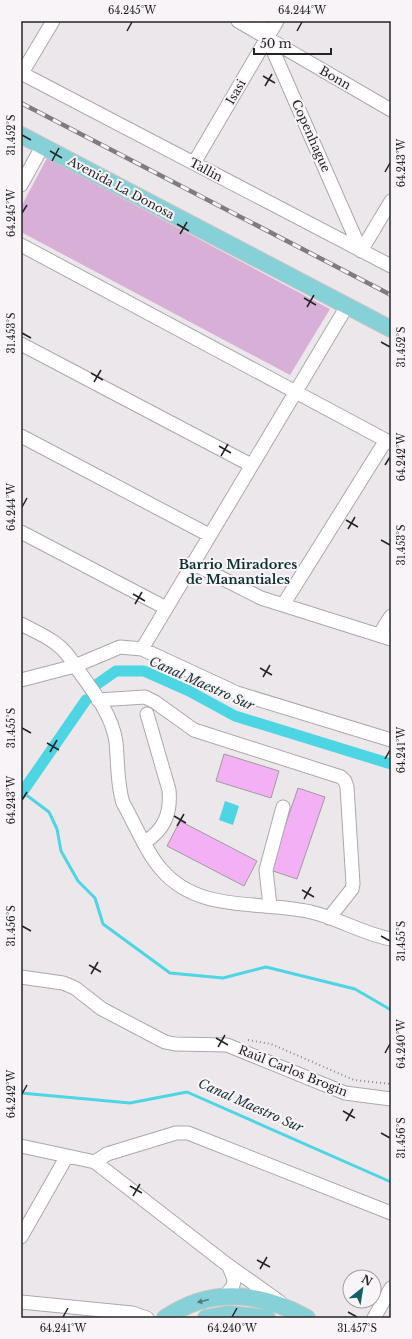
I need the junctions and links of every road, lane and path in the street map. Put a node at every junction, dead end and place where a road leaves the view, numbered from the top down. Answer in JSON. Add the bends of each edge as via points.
{"nodes":[{"id":1,"x":53,"y":21,"type":"edge"},
{"id":2,"x":238,"y":21,"type":"edge"},
{"id":3,"x":260,"y":21,"type":"edge"},
{"id":4,"x":277,"y":21,"type":"edge"},
{"id":5,"x":267,"y":38,"type":"junction"},
{"id":6,"x":22,"y":73,"type":"edge"},
{"id":7,"x":391,"y":110,"type":"edge"},
{"id":8,"x":21,"y":136,"type":"edge"},
{"id":9,"x":42,"y":147,"type":"junction"},
{"id":10,"x":194,"y":163,"type":"junction"},
{"id":11,"x":21,"y":185,"type":"edge"},
{"id":12,"x":391,"y":200,"type":"edge"},
{"id":13,"x":21,"y":246,"type":"edge"},
{"id":14,"x":361,"y":251,"type":"junction"},
{"id":15,"x":391,"y":266,"type":"edge"},
{"id":16,"x":347,"y":306,"type":"junction"},
{"id":17,"x":391,"y":329,"type":"edge"},
{"id":18,"x":21,"y":344,"type":"edge"},
{"id":19,"x":294,"y":391,"type":"junction"},
{"id":20,"x":21,"y":436,"type":"edge"},
{"id":21,"x":389,"y":441,"type":"edge"},
{"id":22,"x":251,"y":465,"type":"junction"},
{"id":23,"x":21,"y":532,"type":"edge"},
{"id":24,"x":209,"y":535,"type":"junction"},
{"id":25,"x":192,"y":563,"type":"junction"},
{"id":26,"x":283,"y":605,"type":"junction"},
{"id":27,"x":166,"y":608,"type":"junction"},
{"id":28,"x":391,"y":616,"type":"edge"},
{"id":29,"x":21,"y":624,"type":"edge"},
{"id":30,"x":385,"y":637,"type":"edge"},
{"id":31,"x":142,"y":649,"type":"junction"},
{"id":32,"x":75,"y":666,"type":"junction"},
{"id":33,"x":21,"y":680,"type":"edge"},
{"id":34,"x":98,"y":700,"type":"junction"},
{"id":35,"x":147,"y":714,"type":"dead end"},
{"id":36,"x":391,"y":740,"type":"edge"},
{"id":37,"x":283,"y":807,"type":"dead end"},
{"id":38,"x":145,"y":842,"type":"junction"},
{"id":39,"x":270,"y":906,"type":"junction"},
{"id":40,"x":329,"y":918,"type":"junction"},
{"id":41,"x":391,"y":939,"type":"edge"},
{"id":42,"x":21,"y":977,"type":"edge"},
{"id":43,"x":242,"y":1039,"type":"dead end"},
{"id":44,"x":391,"y":1084,"type":"edge"},
{"id":45,"x":391,"y":1099,"type":"edge"},
{"id":46,"x":21,"y":1146,"type":"edge"},
{"id":47,"x":67,"y":1156,"type":"junction"},
{"id":48,"x":95,"y":1162,"type":"junction"},
{"id":49,"x":391,"y":1213,"type":"edge"},
{"id":50,"x":21,"y":1237,"type":"edge"},
{"id":51,"x":228,"y":1265,"type":"junction"},
{"id":52,"x":391,"y":1288,"type":"edge"},
{"id":53,"x":223,"y":1297,"type":"junction"},
{"id":54,"x":21,"y":1302,"type":"edge"},
{"id":55,"x":288,"y":1308,"type":"junction"},
{"id":56,"x":147,"y":1318,"type":"edge"},
{"id":57,"x":165,"y":1318,"type":"edge"},
{"id":58,"x":206,"y":1318,"type":"edge"},
{"id":59,"x":267,"y":1318,"type":"edge"},
{"id":60,"x":307,"y":1318,"type":"edge"},
{"id":61,"x":374,"y":1318,"type":"edge"}],
"edges":[{"from":1,"to":6,"type":"street"},
{"from":2,"to":5,"type":"street","name":"Bonn"},
{"from":3,"to":5,"type":"street","name":"Copenhague"},
{"from":4,"to":5,"type":"street","name":"Isasi"},
{"from":5,"to":7,"type":"street","name":"Bonn"},
{"from":5,"to":10,"type":"street","name":"Isasi"},
{"from":5,"to":14,"type":"street","name":"Copenhague"},
{"from":6,"to":10,"type":"street","name":"Tallin"},
{"from":8,"to":9,"type":"main road","name":"Avenida La Donosa"},
{"from":9,"to":11,"type":"street"},
{"from":9,"to":16,"type":"main road","name":"Avenida La Donosa"},
{"from":10,"to":14,"type":"street","name":"Tallin"},
{"from":12,"to":14,"type":"street"},
{"from":13,"to":19,"type":"street"},
{"from":14,"to":15,"type":"street","name":"Tallin"},
{"from":16,"to":17,"type":"main road","name":"Avenida La Donosa"},
{"from":16,"to":19,"type":"street"},
{"from":18,"to":22,"type":"street"},
{"from":19,"to":21,"type":"street"},
{"from":19,"to":22,"type":"street"},
{"from":20,"to":24,"type":"street"},
{"from":21,"to":26,"type":"street"},
{"from":22,"to":24,"type":"street"},
{"from":23,"to":27,"type":"street"},
{"from":24,"to":25,"type":"street"},
{"from":25,"to":26,"type":"street","via":[[248,592]]},
{"from":25,"to":27,"type":"street"},
{"from":26,"to":30,"type":"street"},
{"from":27,"to":31,"type":"street"},
{"from":28,"to":30,"type":"street"},
{"from":29,"to":32,"type":"street","via":[[58,644]]},
{"from":31,"to":32,"type":"street","via":[[120,647]]},
{"from":31,"to":36,"type":"street","via":[[237,693]]},
{"from":32,"to":33,"type":"street"},
{"from":32,"to":34,"type":"street"},
{"from":34,"to":38,"type":"street","via":[[112,727],[123,804]]},
{"from":34,"to":40,"type":"street","via":[[150,698],[194,730],[341,777],[347,787],[353,884],[352,889]]},
{"from":35,"to":38,"type":"street","via":[[170,802],[168,816],[161,828],[155,836]]},
{"from":37,"to":39,"type":"street","via":[[266,870]]},
{"from":38,"to":39,"type":"street","via":[[159,868],[182,889],[217,901]]},
{"from":39,"to":40,"type":"street","via":[[310,912]]},
{"from":40,"to":41,"type":"street"},
{"from":42,"to":45,"type":"street","name":"Raúl Carlos Brogin","via":[[63,983],[75,988],[108,1012],[165,1042],[227,1045],[345,1093]]},
{"from":43,"to":44,"type":"path","via":[[271,1044],[354,1080]]},
{"from":46,"to":47,"type":"street"},
{"from":47,"to":48,"type":"street"},
{"from":47,"to":50,"type":"street"},
{"from":48,"to":49,"type":"street","via":[[101,1157],[176,1132],[188,1133]]},
{"from":48,"to":51,"type":"street"},
{"from":51,"to":53,"type":"street","via":[[234,1276],[234,1283],[232,1289]]},
{"from":51,"to":55,"type":"street"},
{"from":52,"to":61,"type":"street"},
{"from":53,"to":55,"type":"main road","via":[[255,1298]]},
{"from":53,"to":57,"type":"main road","one_way":true,"via":[[190,1304]]},
{"from":54,"to":56,"type":"street","via":[[132,1313]]},
{"from":55,"to":60,"type":"main road"},
{"from":58,"to":59,"type":"main road","via":[[228,1314]]}]}
